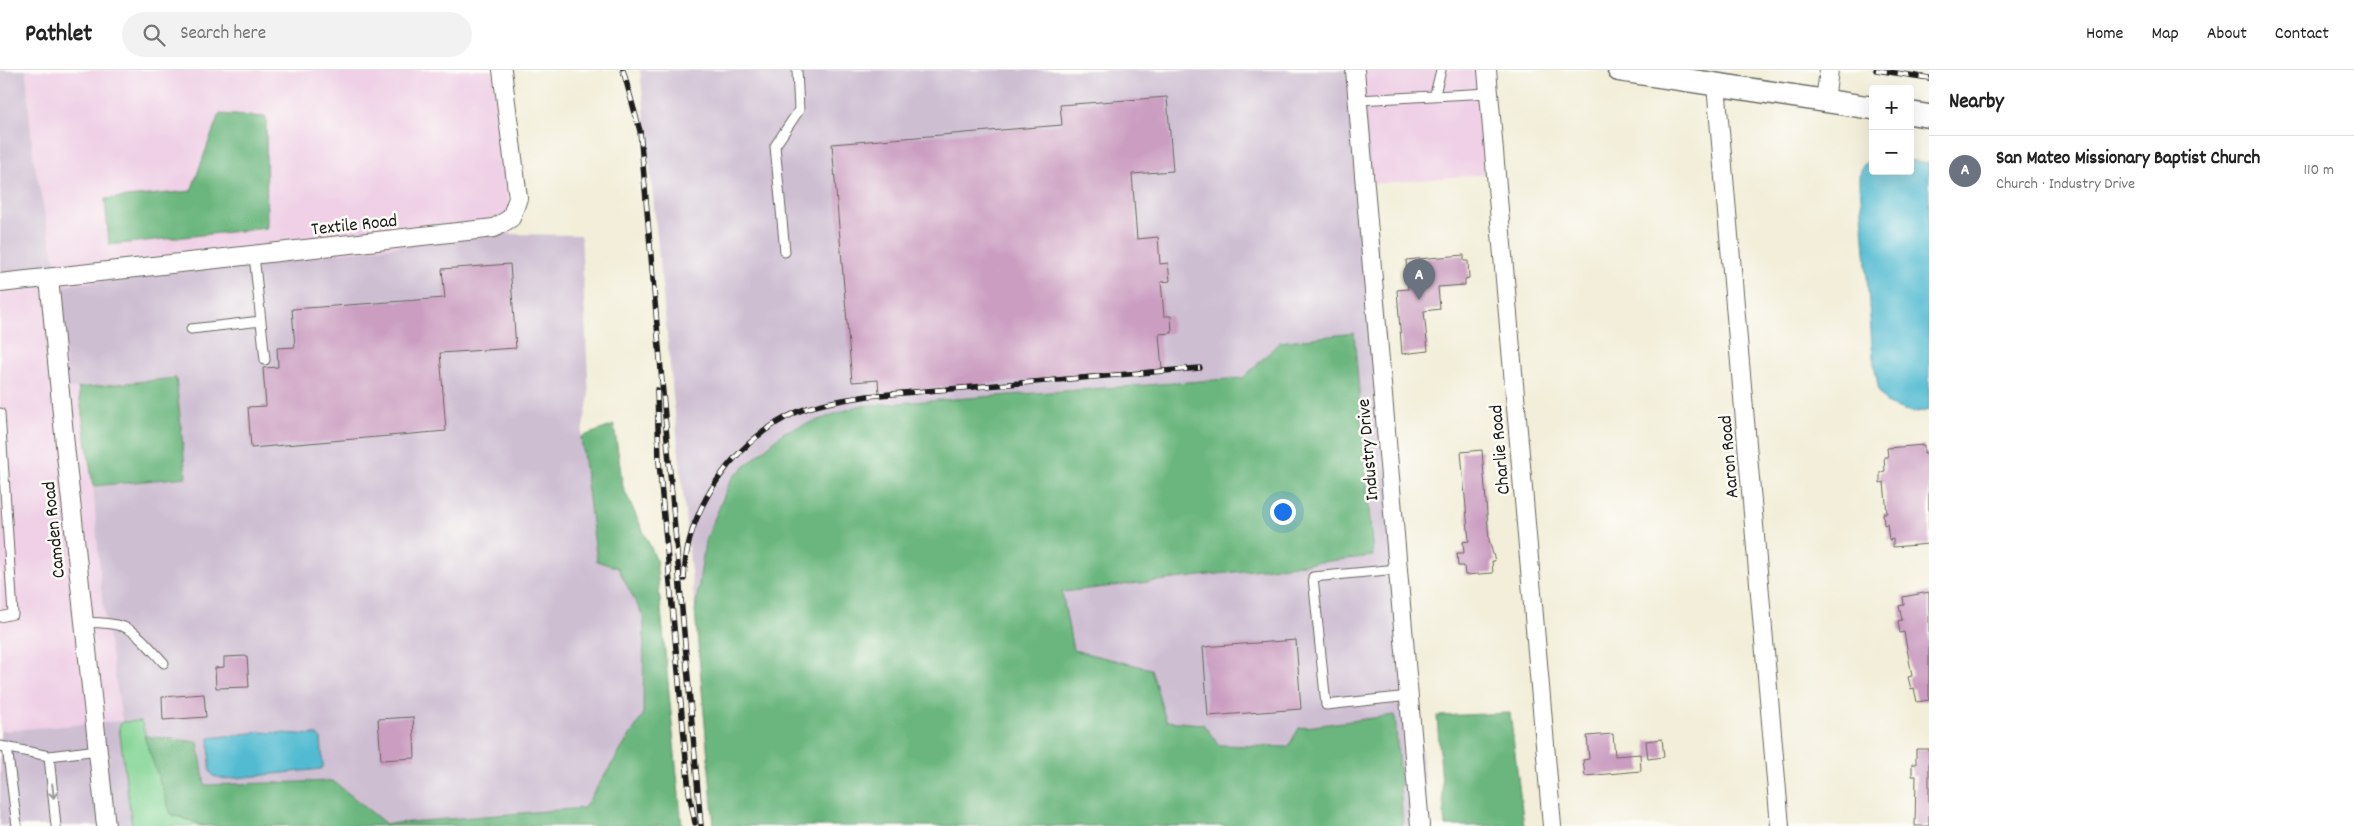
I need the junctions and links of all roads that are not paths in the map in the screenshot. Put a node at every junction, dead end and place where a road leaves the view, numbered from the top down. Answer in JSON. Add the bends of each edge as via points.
{"nodes":[{"id":1,"x":502,"y":70,"type":"edge"},
{"id":2,"x":797,"y":70,"type":"edge"},
{"id":3,"x":1355,"y":70,"type":"edge"},
{"id":4,"x":1441,"y":70,"type":"edge"},
{"id":5,"x":1487,"y":70,"type":"edge"},
{"id":6,"x":1619,"y":70,"type":"edge"},
{"id":7,"x":1830,"y":70,"type":"edge"},
{"id":8,"x":1716,"y":85,"type":"junction"},
{"id":9,"x":1489,"y":92,"type":"junction"},
{"id":10,"x":1435,"y":94,"type":"junction"},
{"id":11,"x":1358,"y":100,"type":"junction"},
{"id":12,"x":1825,"y":101,"type":"junction"},
{"id":13,"x":1869,"y":107,"type":"edge"},
{"id":14,"x":1914,"y":114,"type":"edge"},
{"id":15,"x":1929,"y":116,"type":"edge"},
{"id":16,"x":785,"y":252,"type":"dead end"},
{"id":17,"x":254,"y":255,"type":"junction"},
{"id":18,"x":49,"y":278,"type":"junction"},
{"id":19,"x":0,"y":283,"type":"edge"},
{"id":20,"x":260,"y":321,"type":"junction"},
{"id":21,"x":191,"y":329,"type":"dead end"},
{"id":22,"x":265,"y":360,"type":"dead end"},
{"id":23,"x":0,"y":413,"type":"edge"},
{"id":24,"x":1398,"y":569,"type":"junction"},
{"id":25,"x":0,"y":617,"type":"edge"},
{"id":26,"x":84,"y":622,"type":"junction"},
{"id":27,"x":164,"y":663,"type":"dead end"},
{"id":28,"x":1409,"y":696,"type":"junction"},
{"id":29,"x":3,"y":747,"type":"edge"},
{"id":30,"x":98,"y":750,"type":"junction"},
{"id":31,"x":49,"y":756,"type":"junction"},
{"id":32,"x":16,"y":826,"type":"edge"},
{"id":33,"x":56,"y":826,"type":"edge"},
{"id":34,"x":106,"y":826,"type":"edge"},
{"id":35,"x":1420,"y":826,"type":"edge"},
{"id":36,"x":1552,"y":826,"type":"edge"},
{"id":37,"x":1780,"y":826,"type":"edge"}],
"edges":[{"from":1,"to":17,"type":"street","name":"Textile Road","via":[[518,198],[515,210],[504,224],[494,228]]},
{"from":2,"to":16,"type":"lane","via":[[799,110],[775,146]]},
{"from":3,"to":11,"type":"street","name":"Industry Drive"},
{"from":4,"to":10,"type":"lane"},
{"from":5,"to":9,"type":"street","name":"Charlie Road"},
{"from":6,"to":8,"type":"street"},
{"from":7,"to":12,"type":"street"},
{"from":8,"to":12,"type":"street"},
{"from":8,"to":37,"type":"street","name":"Aaron Road"},
{"from":9,"to":10,"type":"lane"},
{"from":9,"to":36,"type":"street","name":"Charlie Road"},
{"from":10,"to":11,"type":"lane"},
{"from":11,"to":24,"type":"street","name":"Industry Drive"},
{"from":12,"to":13,"type":"street"},
{"from":14,"to":15,"type":"street"},
{"from":17,"to":18,"type":"street","name":"Textile Road"},
{"from":17,"to":20,"type":"lane"},
{"from":18,"to":19,"type":"street"},
{"from":18,"to":26,"type":"street","name":"Camden Road"},
{"from":20,"to":21,"type":"lane"},
{"from":20,"to":22,"type":"lane"},
{"from":23,"to":25,"type":"lane","via":[[13,614]]},
{"from":24,"to":28,"type":"street","name":"Industry Drive"},
{"from":24,"to":28,"type":"lane","via":[[1313,577],[1326,705]]},
{"from":26,"to":27,"type":"lane","via":[[127,626]]},
{"from":26,"to":30,"type":"street","name":"Camden Road"},
{"from":28,"to":35,"type":"street","name":"Industry Drive"},
{"from":29,"to":31,"type":"lane"},
{"from":29,"to":32,"type":"lane"},
{"from":30,"to":31,"type":"lane"},
{"from":30,"to":34,"type":"street","name":"Camden Road"},
{"from":31,"to":33,"type":"lane","one_way":true}]}
